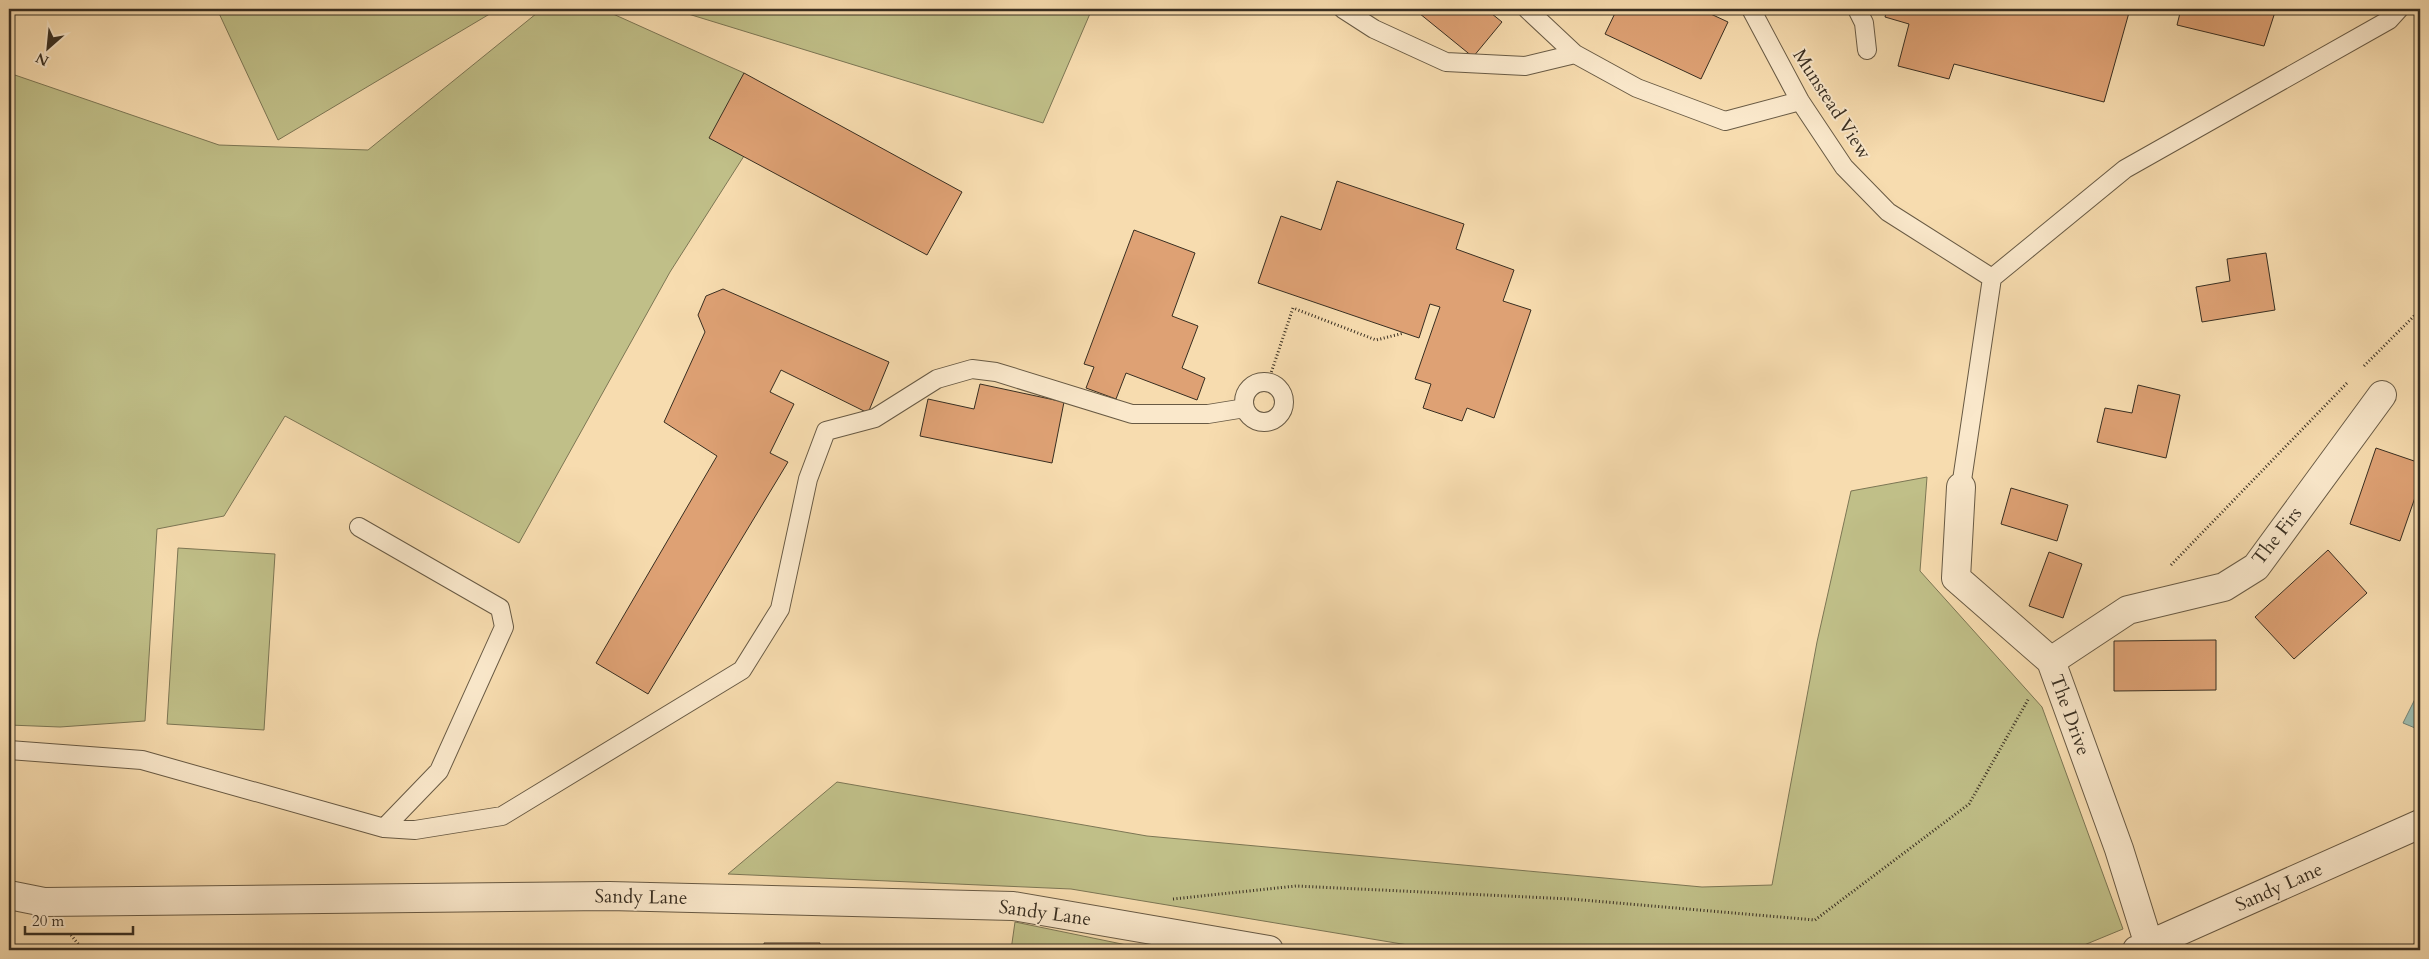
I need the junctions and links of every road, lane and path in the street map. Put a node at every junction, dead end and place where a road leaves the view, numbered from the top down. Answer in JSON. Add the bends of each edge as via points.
{"nodes":[{"id":1,"x":1343,"y":9,"type":"edge"},
{"id":2,"x":1527,"y":9,"type":"edge"},
{"id":3,"x":1751,"y":9,"type":"edge"},
{"id":4,"x":1857,"y":9,"type":"edge"},
{"id":5,"x":2399,"y":9,"type":"edge"},
{"id":6,"x":1867,"y":50,"type":"dead end"},
{"id":7,"x":1575,"y":54,"type":"junction"},
{"id":8,"x":1800,"y":101,"type":"junction"},
{"id":9,"x":1992,"y":278,"type":"junction"},
{"id":10,"x":2420,"y":310,"type":"edge"},
{"id":11,"x":1404,"y":333,"type":"dead end"},
{"id":12,"x":2359,"y":372,"type":"dead end"},
{"id":13,"x":2352,"y":378,"type":"dead end"},
{"id":14,"x":1268,"y":382,"type":"junction"},
{"id":15,"x":2382,"y":395,"type":"dead end"},
{"id":16,"x":1245,"y":408,"type":"junction"},
{"id":17,"x":1961,"y":487,"type":"joint"},
{"id":18,"x":359,"y":527,"type":"dead end"},
{"id":19,"x":2169,"y":568,"type":"dead end"},
{"id":20,"x":2051,"y":661,"type":"junction"},
{"id":21,"x":9,"y":750,"type":"edge"},
{"id":22,"x":2420,"y":824,"type":"edge"},
{"id":23,"x":384,"y":828,"type":"junction"},
{"id":24,"x":9,"y":895,"type":"edge"},
{"id":25,"x":1170,"y":899,"type":"dead end"},
{"id":26,"x":2143,"y":948,"type":"edge"},
{"id":27,"x":1269,"y":950,"type":"edge"}],
"edges":[{"from":1,"to":7,"type":"lane","via":[[1374,30],[1446,62],[1525,66]]},
{"from":2,"to":7,"type":"lane"},
{"from":3,"to":8,"type":"lane","name":"Munstead View"},
{"from":4,"to":6,"type":"lane","via":[[1864,23]]},
{"from":5,"to":9,"type":"lane","via":[[2389,20],[2125,168]]},
{"from":7,"to":8,"type":"lane","via":[[1637,88],[1725,121]]},
{"from":8,"to":9,"type":"lane","name":"Munstead View","via":[[1844,167],[1888,212]]},
{"from":9,"to":17,"type":"lane"},
{"from":10,"to":12,"type":"path"},
{"from":11,"to":14,"type":"path","via":[[1376,340],[1293,308]]},
{"from":13,"to":19,"type":"path"},
{"from":14,"to":16,"type":"lane","via":[[1255,384],[1249,389]]},
{"from":14,"to":16,"type":"lane","via":[[1280,389],[1285,402],[1277,419],[1264,423],[1252,418]]},
{"from":15,"to":20,"type":"street","name":"The Firs","via":[[2256,567],[2224,587],[2128,610]]},
{"from":16,"to":23,"type":"lane","via":[[1208,414],[1132,414],[996,372],[972,369],[938,379],[875,418],[826,431],[808,479],[780,609],[742,670],[502,816],[415,830]]},
{"from":17,"to":20,"type":"street","name":"The Drive","via":[[1956,578]]},
{"from":18,"to":23,"type":"lane","via":[[500,608],[504,627],[440,771]]},
{"from":20,"to":25,"type":"path","via":[[1969,804],[1815,920],[1571,900],[1296,886]]},
{"from":20,"to":26,"type":"street","name":"The Drive","via":[[2118,849]]},
{"from":21,"to":23,"type":"lane","via":[[142,760]]},
{"from":22,"to":26,"type":"street","name":"Sandy Lane"},
{"from":24,"to":27,"type":"street","name":"Sandy Lane","via":[[44,902],[609,896],[1013,906]]}]}
